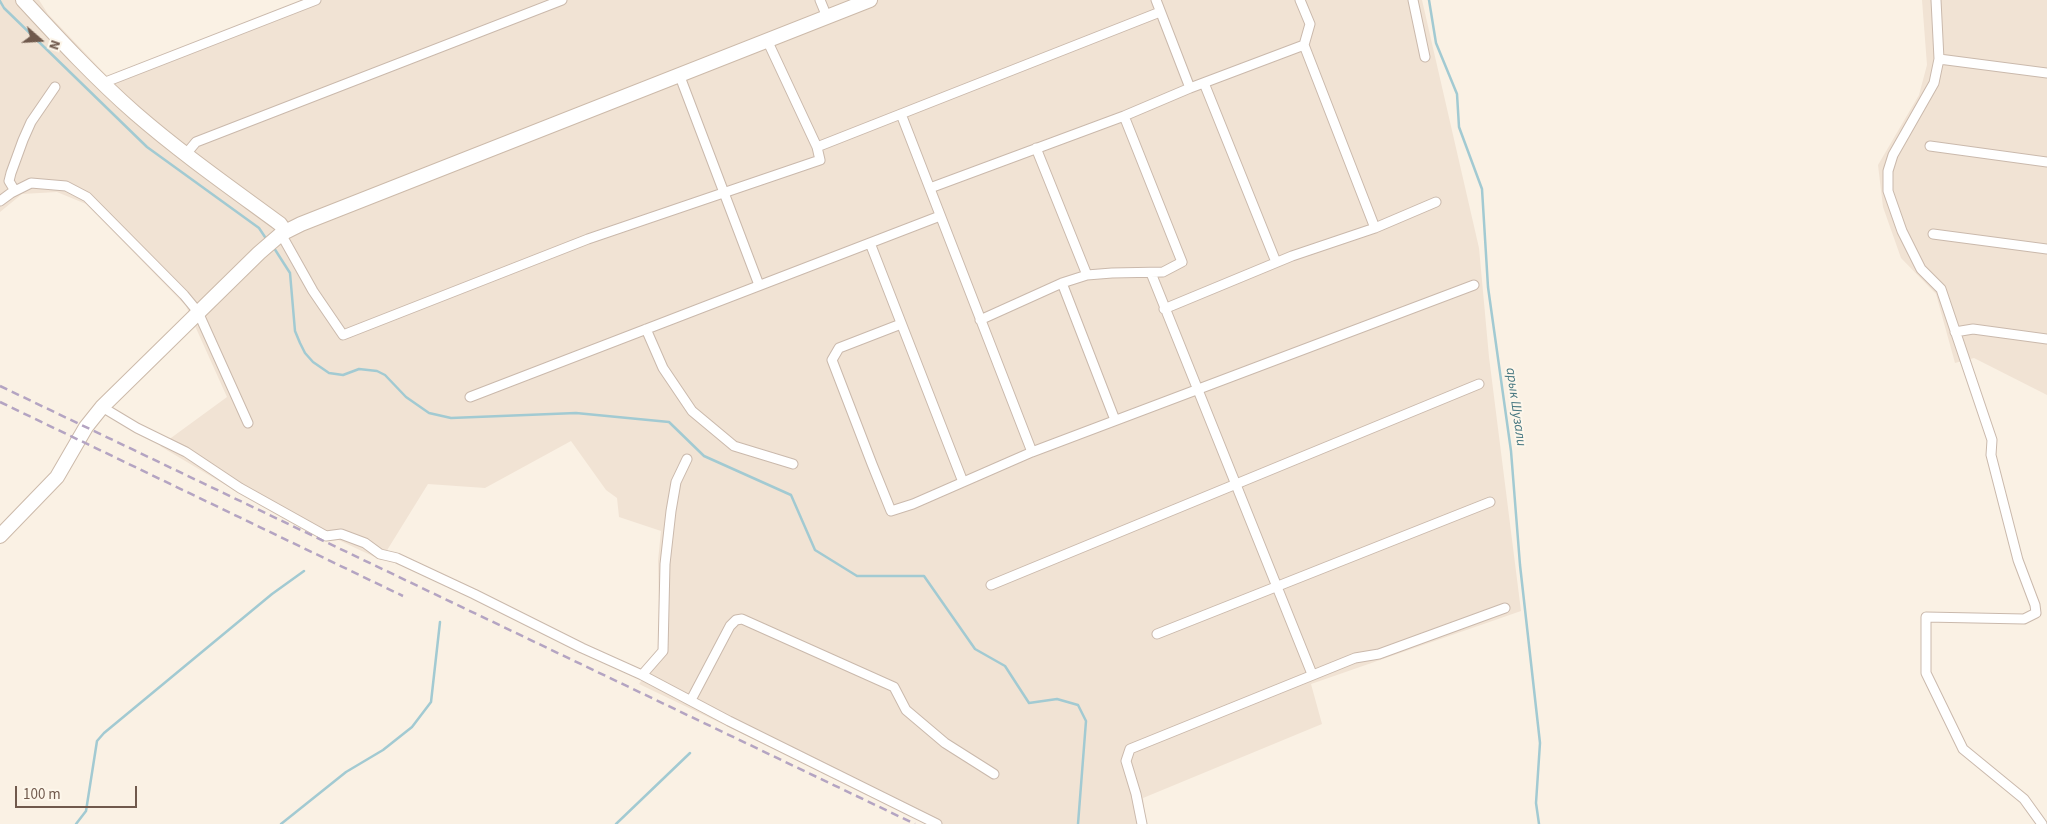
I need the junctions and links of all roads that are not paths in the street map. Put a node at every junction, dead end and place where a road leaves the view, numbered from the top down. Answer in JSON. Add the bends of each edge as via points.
{"nodes":[{"id":1,"x":23,"y":0,"type":"edge"},
{"id":2,"x":316,"y":0,"type":"edge"},
{"id":3,"x":562,"y":0,"type":"edge"},
{"id":4,"x":820,"y":0,"type":"edge"},
{"id":5,"x":870,"y":0,"type":"edge"},
{"id":6,"x":1156,"y":0,"type":"edge"},
{"id":7,"x":1300,"y":0,"type":"edge"},
{"id":8,"x":1413,"y":0,"type":"edge"},
{"id":9,"x":1936,"y":0,"type":"edge"},
{"id":10,"x":1160,"y":12,"type":"junction"},
{"id":11,"x":827,"y":17,"type":"junction"},
{"id":12,"x":767,"y":40,"type":"junction"},
{"id":13,"x":1304,"y":45,"type":"junction"},
{"id":14,"x":1425,"y":57,"type":"dead end"},
{"id":15,"x":1939,"y":59,"type":"junction"},
{"id":16,"x":2047,"y":73,"type":"edge"},
{"id":17,"x":680,"y":74,"type":"junction"},
{"id":18,"x":103,"y":83,"type":"junction"},
{"id":19,"x":1204,"y":83,"type":"junction"},
{"id":20,"x":55,"y":87,"type":"dead end"},
{"id":21,"x":1190,"y":88,"type":"junction"},
{"id":22,"x":901,"y":114,"type":"junction"},
{"id":23,"x":1124,"y":116,"type":"junction"},
{"id":24,"x":1930,"y":146,"type":"dead end"},
{"id":25,"x":817,"y":148,"type":"junction"},
{"id":26,"x":1036,"y":148,"type":"junction"},
{"id":27,"x":186,"y":154,"type":"junction"},
{"id":28,"x":2047,"y":162,"type":"edge"},
{"id":29,"x":930,"y":188,"type":"junction"},
{"id":30,"x":15,"y":191,"type":"junction"},
{"id":31,"x":726,"y":194,"type":"junction"},
{"id":32,"x":0,"y":201,"type":"edge"},
{"id":33,"x":1436,"y":202,"type":"dead end"},
{"id":34,"x":940,"y":216,"type":"junction"},
{"id":35,"x":1375,"y":228,"type":"junction"},
{"id":36,"x":283,"y":232,"type":"junction"},
{"id":37,"x":1933,"y":234,"type":"dead end"},
{"id":38,"x":870,"y":243,"type":"junction"},
{"id":39,"x":2047,"y":249,"type":"edge"},
{"id":40,"x":1276,"y":262,"type":"junction"},
{"id":41,"x":1151,"y":273,"type":"junction"},
{"id":42,"x":1087,"y":275,"type":"junction"},
{"id":43,"x":1062,"y":282,"type":"junction"},
{"id":44,"x":760,"y":285,"type":"junction"},
{"id":45,"x":1474,"y":285,"type":"dead end"},
{"id":46,"x":1164,"y":309,"type":"junction"},
{"id":47,"x":198,"y":312,"type":"junction"},
{"id":48,"x":980,"y":320,"type":"junction"},
{"id":49,"x":901,"y":324,"type":"junction"},
{"id":50,"x":646,"y":330,"type":"junction"},
{"id":51,"x":1955,"y":332,"type":"junction"},
{"id":52,"x":2047,"y":339,"type":"edge"},
{"id":53,"x":1479,"y":384,"type":"dead end"},
{"id":54,"x":1198,"y":389,"type":"junction"},
{"id":55,"x":470,"y":397,"type":"dead end"},
{"id":56,"x":102,"y":407,"type":"junction"},
{"id":57,"x":1115,"y":420,"type":"junction"},
{"id":58,"x":248,"y":423,"type":"dead end"},
{"id":59,"x":1032,"y":452,"type":"junction"},
{"id":60,"x":687,"y":459,"type":"dead end"},
{"id":61,"x":793,"y":464,"type":"dead end"},
{"id":62,"x":963,"y":482,"type":"junction"},
{"id":63,"x":1234,"y":484,"type":"junction"},
{"id":64,"x":1490,"y":502,"type":"dead end"},
{"id":65,"x":0,"y":536,"type":"edge"},
{"id":66,"x":991,"y":585,"type":"dead end"},
{"id":67,"x":1277,"y":587,"type":"junction"},
{"id":68,"x":1505,"y":608,"type":"dead end"},
{"id":69,"x":1157,"y":634,"type":"dead end"},
{"id":70,"x":642,"y":674,"type":"junction"},
{"id":71,"x":1312,"y":674,"type":"junction"},
{"id":72,"x":691,"y":700,"type":"junction"},
{"id":73,"x":994,"y":774,"type":"dead end"},
{"id":74,"x":937,"y":824,"type":"edge"},
{"id":75,"x":1142,"y":824,"type":"edge"},
{"id":76,"x":2042,"y":824,"type":"edge"}],
"edges":[{"from":1,"to":18,"type":"main road"},
{"from":2,"to":18,"type":"street"},
{"from":3,"to":27,"type":"street","via":[[196,142]]},
{"from":4,"to":11,"type":"street"},
{"from":5,"to":11,"type":"main road"},
{"from":6,"to":10,"type":"street"},
{"from":7,"to":13,"type":"street","via":[[1310,24]]},
{"from":8,"to":14,"type":"street"},
{"from":9,"to":15,"type":"street"},
{"from":10,"to":21,"type":"street"},
{"from":10,"to":22,"type":"street"},
{"from":11,"to":12,"type":"main road"},
{"from":12,"to":17,"type":"main road"},
{"from":12,"to":25,"type":"street"},
{"from":13,"to":19,"type":"street"},
{"from":13,"to":35,"type":"street"},
{"from":15,"to":16,"type":"street"},
{"from":15,"to":51,"type":"street","via":[[1934,83],[1893,155],[1888,171],[1888,191],[1902,231],[1921,269],[1941,289]]},
{"from":17,"to":31,"type":"street"},
{"from":17,"to":36,"type":"main road"},
{"from":18,"to":27,"type":"main road","via":[[135,114]]},
{"from":19,"to":21,"type":"street"},
{"from":19,"to":40,"type":"street"},
{"from":20,"to":30,"type":"street","via":[[23,140],[9,181]]},
{"from":21,"to":23,"type":"street"},
{"from":22,"to":25,"type":"street"},
{"from":22,"to":29,"type":"street"},
{"from":23,"to":26,"type":"street"},
{"from":23,"to":41,"type":"street","via":[[1182,262],[1162,272]]},
{"from":24,"to":28,"type":"street"},
{"from":25,"to":31,"type":"street","via":[[820,160]]},
{"from":26,"to":29,"type":"street"},
{"from":26,"to":42,"type":"street"},
{"from":27,"to":36,"type":"main road","via":[[280,224]]},
{"from":29,"to":34,"type":"street"},
{"from":30,"to":32,"type":"street"},
{"from":30,"to":47,"type":"street","via":[[31,184],[66,186],[87,197]]},
{"from":31,"to":36,"type":"street","via":[[588,239],[343,335],[313,291]]},
{"from":31,"to":44,"type":"street"},
{"from":33,"to":35,"type":"street"},
{"from":34,"to":38,"type":"street"},
{"from":34,"to":48,"type":"street"},
{"from":35,"to":40,"type":"street"},
{"from":36,"to":47,"type":"main road"},
{"from":37,"to":39,"type":"street"},
{"from":38,"to":44,"type":"street"},
{"from":38,"to":49,"type":"street"},
{"from":40,"to":46,"type":"street"},
{"from":41,"to":42,"type":"street"},
{"from":41,"to":46,"type":"street"},
{"from":42,"to":43,"type":"street"},
{"from":43,"to":48,"type":"street"},
{"from":43,"to":57,"type":"street"},
{"from":44,"to":50,"type":"street"},
{"from":45,"to":54,"type":"street"},
{"from":46,"to":54,"type":"street"},
{"from":47,"to":56,"type":"main road"},
{"from":47,"to":58,"type":"street"},
{"from":48,"to":59,"type":"street"},
{"from":49,"to":62,"type":"street"},
{"from":49,"to":62,"type":"street","via":[[839,348],[832,360],[872,464],[891,511]]},
{"from":50,"to":55,"type":"street"},
{"from":50,"to":61,"type":"street","via":[[663,368],[692,412],[734,446]]},
{"from":51,"to":52,"type":"street","via":[[1973,329]]},
{"from":51,"to":76,"type":"street","via":[[1992,440],[1994,465],[2018,560],[2036,613],[2024,619],[1926,617],[1926,673],[1963,748],[2024,799]]},
{"from":53,"to":63,"type":"street"},
{"from":54,"to":57,"type":"street"},
{"from":54,"to":63,"type":"street"},
{"from":56,"to":65,"type":"main road","via":[[86,427],[57,478]]},
{"from":56,"to":70,"type":"street","via":[[186,452],[240,488],[326,536],[341,534],[365,543],[380,554],[396,558]]},
{"from":57,"to":59,"type":"street"},
{"from":59,"to":62,"type":"street"},
{"from":60,"to":70,"type":"street","via":[[676,482],[671,511],[665,564],[662,651]]},
{"from":63,"to":66,"type":"street"},
{"from":63,"to":67,"type":"street"},
{"from":64,"to":67,"type":"street"},
{"from":67,"to":69,"type":"street"},
{"from":67,"to":71,"type":"street"},
{"from":68,"to":71,"type":"street","via":[[1379,654],[1354,658]]},
{"from":70,"to":72,"type":"street"},
{"from":71,"to":75,"type":"street","via":[[1130,749],[1126,760]]},
{"from":72,"to":73,"type":"street","via":[[730,626],[742,619],[894,687],[906,710],[945,743]]},
{"from":72,"to":74,"type":"street"}]}
